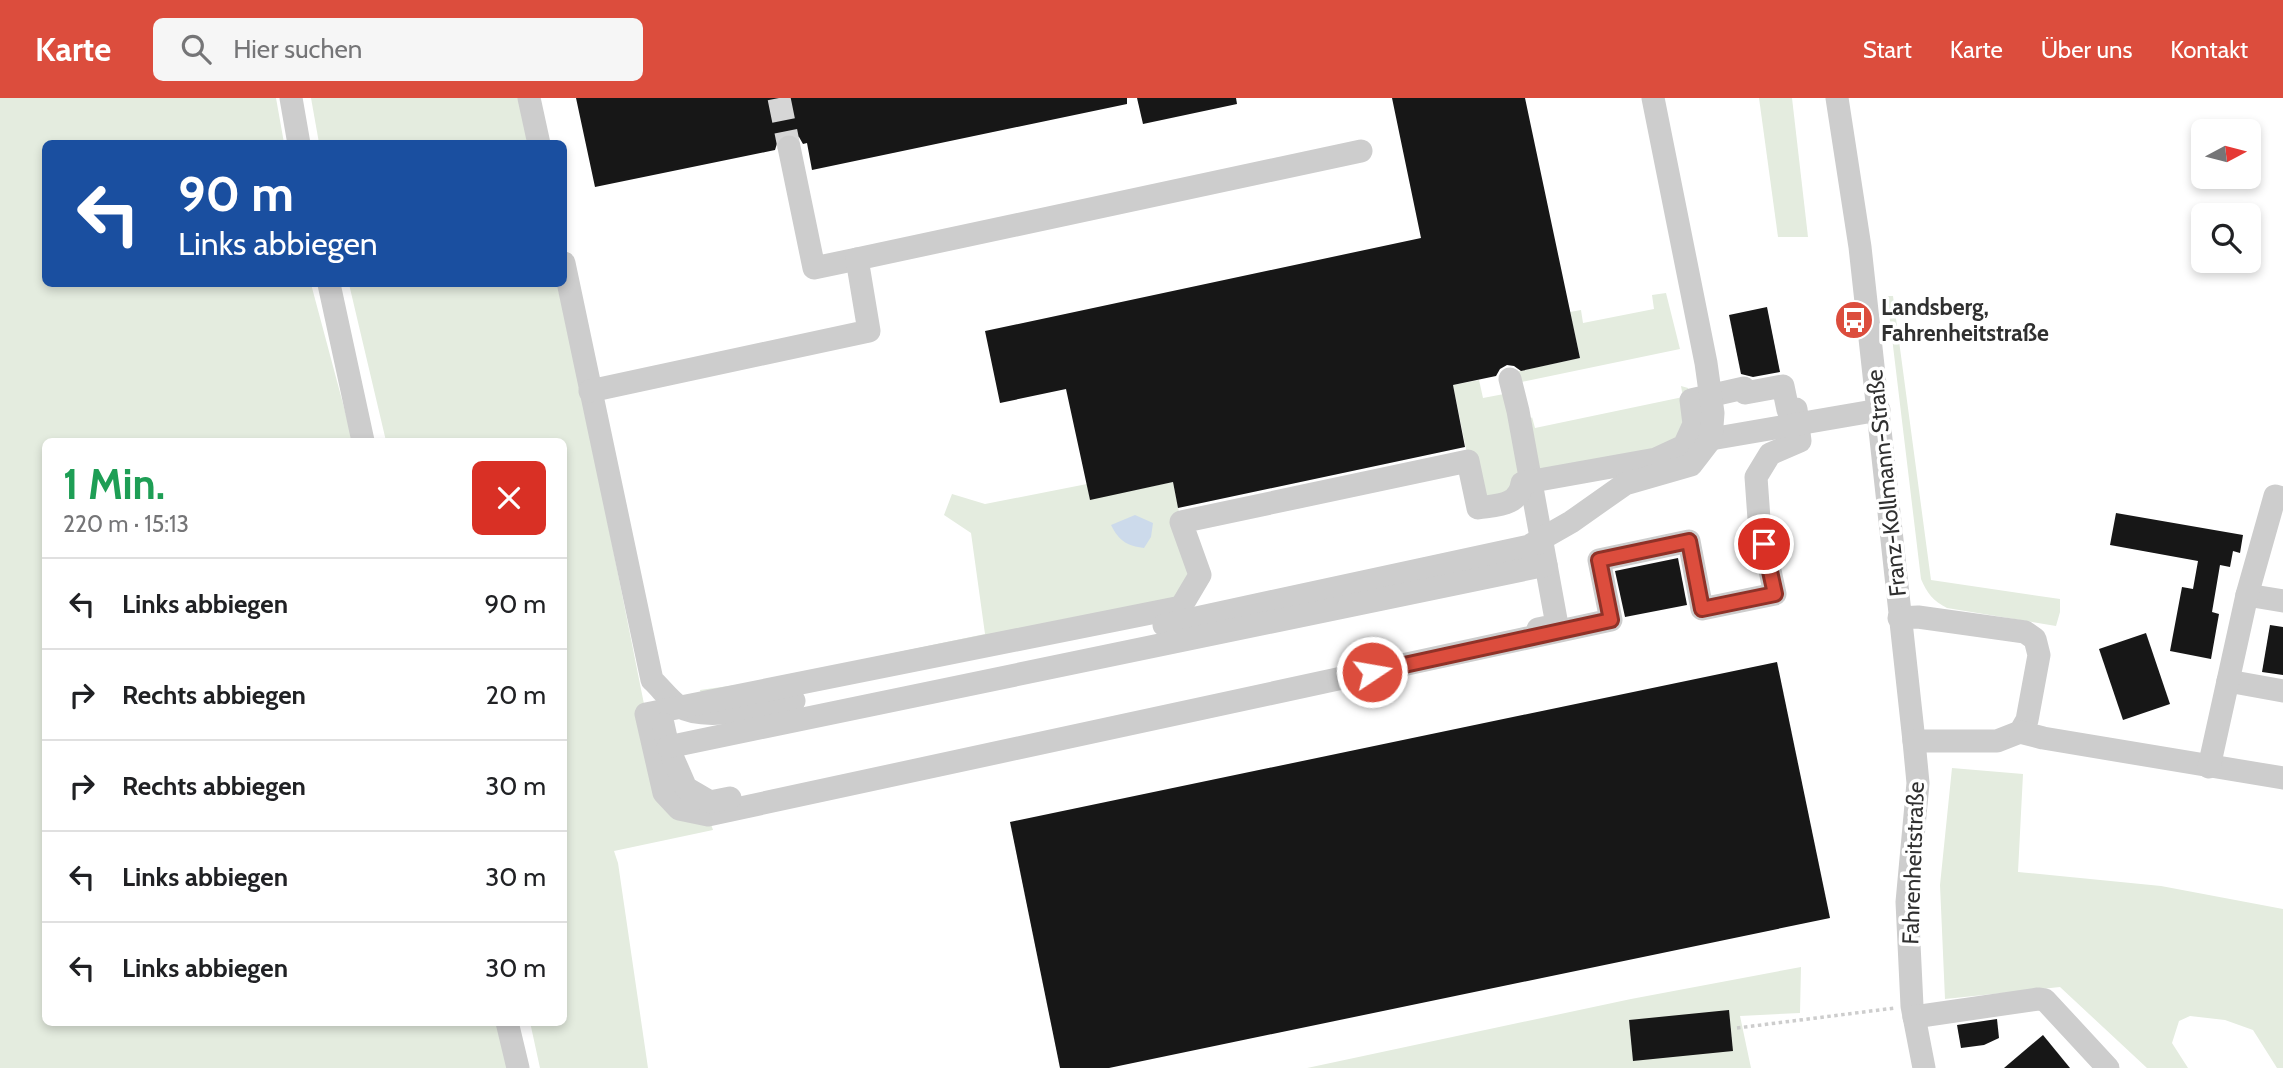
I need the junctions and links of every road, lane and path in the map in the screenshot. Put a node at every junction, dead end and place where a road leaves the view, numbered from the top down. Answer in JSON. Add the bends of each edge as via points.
{"nodes":[{"id":1,"x":291,"y":98,"type":"edge"},
{"id":2,"x":530,"y":98,"type":"edge"},
{"id":3,"x":1653,"y":98,"type":"edge"},
{"id":4,"x":1837,"y":98,"type":"edge"},
{"id":5,"x":298,"y":140,"type":"edge"},
{"id":6,"x":538,"y":140,"type":"edge"},
{"id":7,"x":789,"y":147,"type":"tunnel mouth"},
{"id":8,"x":1361,"y":151,"type":"dead end"},
{"id":9,"x":857,"y":259,"type":"junction"},
{"id":10,"x":567,"y":278,"type":"edge"},
{"id":11,"x":329,"y":287,"type":"edge"},
{"id":12,"x":1510,"y":379,"type":"dead end"},
{"id":13,"x":590,"y":391,"type":"junction"},
{"id":14,"x":1711,"y":396,"type":"junction"},
{"id":15,"x":1879,"y":410,"type":"junction"},
{"id":16,"x":1798,"y":423,"type":"junction"},
{"id":17,"x":362,"y":438,"type":"edge"},
{"id":18,"x":1711,"y":439,"type":"junction"},
{"id":19,"x":1531,"y":481,"type":"junction"},
{"id":20,"x":2283,"y":498,"type":"edge"},
{"id":21,"x":1541,"y":539,"type":"junction"},
{"id":22,"x":1546,"y":565,"type":"junction"},
{"id":23,"x":2247,"y":595,"type":"junction"},
{"id":24,"x":2283,"y":601,"type":"edge"},
{"id":25,"x":1899,"y":618,"type":"junction"},
{"id":26,"x":2228,"y":681,"type":"junction"},
{"id":27,"x":2283,"y":691,"type":"edge"},
{"id":28,"x":670,"y":709,"type":"junction"},
{"id":29,"x":2020,"y":732,"type":"junction"},
{"id":30,"x":1914,"y":741,"type":"junction"},
{"id":31,"x":668,"y":747,"type":"junction"},
{"id":32,"x":2209,"y":766,"type":"junction"},
{"id":33,"x":2283,"y":778,"type":"edge"},
{"id":34,"x":1913,"y":1012,"type":"junction"},
{"id":35,"x":509,"y":1026,"type":"edge"},
{"id":36,"x":1737,"y":1028,"type":"dead end"},
{"id":37,"x":518,"y":1068,"type":"edge"},
{"id":38,"x":1924,"y":1068,"type":"edge"},
{"id":39,"x":2108,"y":1068,"type":"edge"}],
"edges":[{"from":1,"to":5,"type":"street"},
{"from":2,"to":6,"type":"street"},
{"from":3,"to":14,"type":"street"},
{"from":4,"to":15,"type":"street","name":"Franz-Kollmann-Straße"},
{"from":7,"to":9,"type":"street","via":[[814,268]]},
{"from":8,"to":9,"type":"street"},
{"from":9,"to":13,"type":"street","via":[[869,331]]},
{"from":10,"to":13,"type":"street"},
{"from":11,"to":17,"type":"street"},
{"from":12,"to":19,"type":"street"},
{"from":13,"to":28,"type":"street","via":[[652,680]]},
{"from":14,"to":16,"type":"street","via":[[1783,386],[1788,410],[1796,409]]},
{"from":14,"to":18,"type":"street"},
{"from":14,"to":19,"type":"street","via":[[1691,400],[1694,424],[1684,446],[1656,458]]},
{"from":15,"to":16,"type":"street"},
{"from":15,"to":25,"type":"street","name":"Franz-Kollmann-Straße"},
{"from":16,"to":18,"type":"street"},
{"from":16,"to":28,"type":"street","via":[[1800,441],[1770,454],[1756,477],[1759,519],[1775,594],[1702,609],[1689,541],[1599,560],[1611,620],[708,815],[679,809],[664,793],[646,714]]},
{"from":18,"to":21,"type":"street","via":[[1690,465],[1625,484]]},
{"from":19,"to":21,"type":"street"},
{"from":19,"to":28,"type":"street","via":[[1522,483],[1511,503],[1478,508],[1468,461],[1181,522],[1200,575],[1181,607]]},
{"from":20,"to":23,"type":"street","via":[[2275,496]]},
{"from":21,"to":22,"type":"street"},
{"from":21,"to":28,"type":"street","via":[[1529,546],[1147,629],[748,710],[699,713]]},
{"from":22,"to":31,"type":"street"},
{"from":22,"to":31,"type":"street","via":[[1557,625],[751,794],[710,802],[686,788]]},
{"from":23,"to":24,"type":"street"},
{"from":23,"to":26,"type":"street"},
{"from":25,"to":29,"type":"street","name":"Franz-Kollmann-Straße","via":[[2025,632],[2035,639],[2039,656],[2027,720]]},
{"from":25,"to":30,"type":"street","name":"Franz-Kollmann-Straße"},
{"from":26,"to":27,"type":"street"},
{"from":26,"to":32,"type":"street"},
{"from":28,"to":31,"type":"street"},
{"from":29,"to":30,"type":"street","via":[[1997,741]]},
{"from":29,"to":32,"type":"street"},
{"from":30,"to":34,"type":"street","name":"Fahrenheitstraße","via":[[1918,783],[1907,902]]},
{"from":32,"to":33,"type":"street"},
{"from":34,"to":36,"type":"path"},
{"from":34,"to":38,"type":"street","name":"Fahrenheitstraße"},
{"from":34,"to":39,"type":"street","via":[[2045,1000]]},
{"from":35,"to":37,"type":"street"}]}
